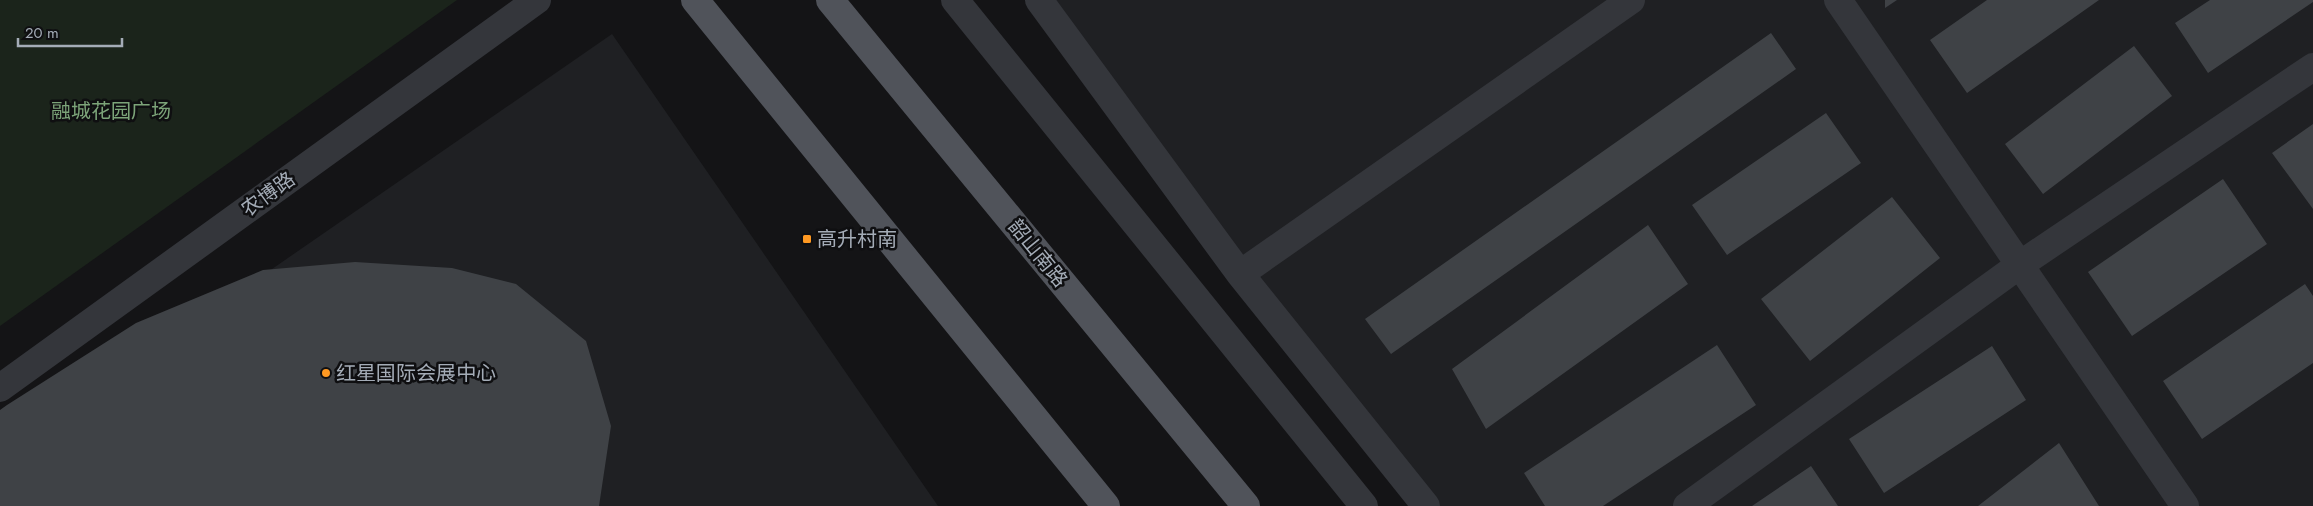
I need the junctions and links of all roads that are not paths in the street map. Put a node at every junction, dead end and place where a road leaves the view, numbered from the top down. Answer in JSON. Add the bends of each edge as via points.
{"nodes":[{"id":1,"x":537,"y":0,"type":"edge"},
{"id":2,"x":695,"y":0,"type":"edge"},
{"id":3,"x":830,"y":0,"type":"edge"},
{"id":4,"x":955,"y":0,"type":"edge"},
{"id":5,"x":1038,"y":0,"type":"edge"},
{"id":6,"x":1631,"y":0,"type":"edge"},
{"id":7,"x":1838,"y":0,"type":"edge"},
{"id":8,"x":2313,"y":67,"type":"edge"},
{"id":9,"x":2021,"y":264,"type":"junction"},
{"id":10,"x":1240,"y":274,"type":"junction"},
{"id":11,"x":0,"y":388,"type":"edge"},
{"id":12,"x":1106,"y":506,"type":"edge"},
{"id":13,"x":1246,"y":506,"type":"edge"},
{"id":14,"x":1364,"y":506,"type":"edge"},
{"id":15,"x":1426,"y":506,"type":"edge"},
{"id":16,"x":1687,"y":506,"type":"edge"},
{"id":17,"x":2185,"y":506,"type":"edge"}],
"edges":[{"from":1,"to":11,"type":"street","name":"农博路"},
{"from":2,"to":12,"type":"main road"},
{"from":3,"to":13,"type":"main road","name":"韶山南路"},
{"from":4,"to":14,"type":"street"},
{"from":5,"to":10,"type":"street"},
{"from":6,"to":10,"type":"street"},
{"from":7,"to":9,"type":"street"},
{"from":8,"to":9,"type":"street"},
{"from":9,"to":16,"type":"street"},
{"from":9,"to":17,"type":"street"},
{"from":10,"to":15,"type":"street"}]}
